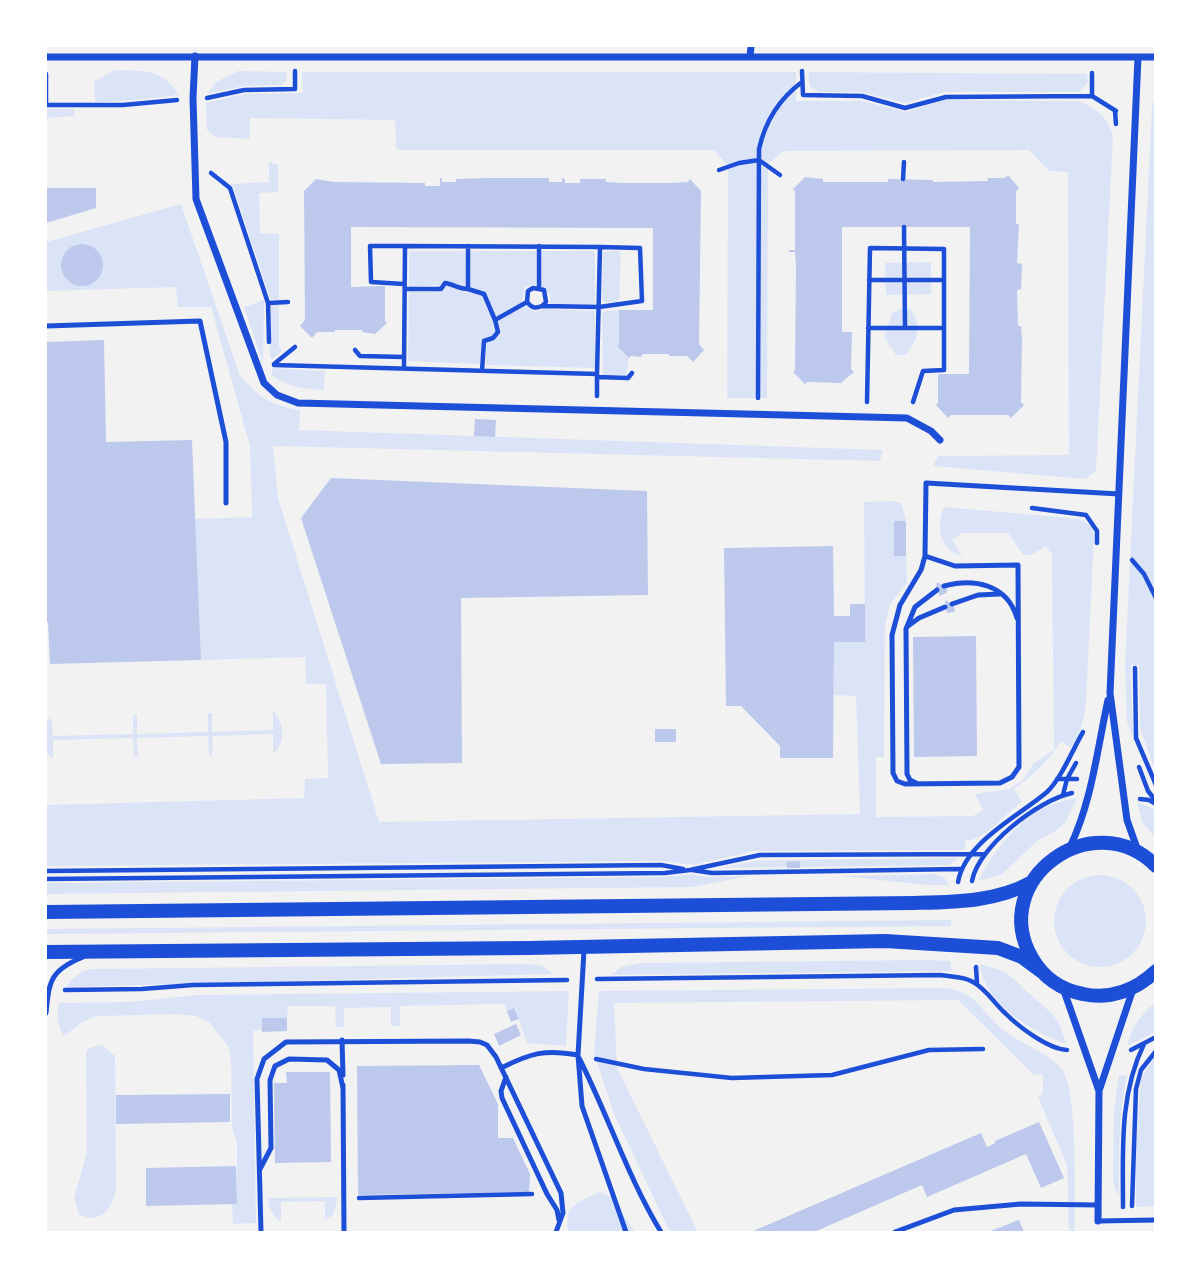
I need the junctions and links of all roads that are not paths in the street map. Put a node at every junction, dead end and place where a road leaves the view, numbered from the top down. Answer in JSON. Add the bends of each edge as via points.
{"nodes":[{"id":1,"x":751,"y":46,"type":"edge"},
{"id":2,"x":46,"y":57,"type":"edge"},
{"id":3,"x":195,"y":57,"type":"junction"},
{"id":4,"x":750,"y":57,"type":"junction"},
{"id":5,"x":1138,"y":57,"type":"junction"},
{"id":6,"x":1156,"y":57,"type":"edge"},
{"id":7,"x":46,"y":326,"type":"edge"},
{"id":8,"x":940,"y":440,"type":"dead end"},
{"id":9,"x":1119,"y":494,"type":"junction"},
{"id":10,"x":226,"y":503,"type":"dead end"},
{"id":11,"x":925,"y":556,"type":"junction"},
{"id":12,"x":943,"y":586,"type":"dead end"},
{"id":13,"x":937,"y":590,"type":"dead end"},
{"id":14,"x":1002,"y":594,"type":"junction"},
{"id":15,"x":1019,"y":628,"type":"junction"},
{"id":16,"x":906,"y":629,"type":"junction"},
{"id":17,"x":1110,"y":692,"type":"junction"},
{"id":18,"x":918,"y":784,"type":"junction"},
{"id":19,"x":1070,"y":849,"type":"junction"},
{"id":20,"x":1138,"y":852,"type":"junction"},
{"id":21,"x":1156,"y":866,"type":"edge"},
{"id":22,"x":1031,"y":882,"type":"junction"},
{"id":23,"x":46,"y":912,"type":"edge"},
{"id":24,"x":584,"y":946,"type":"junction"},
{"id":25,"x":97,"y":951,"type":"junction"},
{"id":26,"x":46,"y":952,"type":"edge"},
{"id":27,"x":1041,"y":971,"type":"junction"},
{"id":28,"x":1155,"y":972,"type":"edge"},
{"id":29,"x":1062,"y":987,"type":"junction"},
{"id":30,"x":1133,"y":988,"type":"junction"},
{"id":31,"x":46,"y":1013,"type":"edge"},
{"id":32,"x":342,"y":1040,"type":"junction"},
{"id":33,"x":578,"y":1055,"type":"junction"},
{"id":34,"x":501,"y":1068,"type":"junction"},
{"id":35,"x":506,"y":1077,"type":"junction"},
{"id":36,"x":343,"y":1088,"type":"junction"},
{"id":37,"x":1099,"y":1091,"type":"junction"},
{"id":38,"x":260,"y":1173,"type":"junction"},
{"id":39,"x":1098,"y":1205,"type":"junction"},
{"id":40,"x":1156,"y":1220,"type":"edge"},
{"id":41,"x":1098,"y":1221,"type":"joint"},
{"id":42,"x":557,"y":1230,"type":"edge"},
{"id":43,"x":261,"y":1233,"type":"edge"},
{"id":44,"x":344,"y":1233,"type":"edge"},
{"id":45,"x":626,"y":1233,"type":"edge"},
{"id":46,"x":661,"y":1233,"type":"edge"},
{"id":47,"x":895,"y":1233,"type":"edge"}],
"edges":[{"from":1,"to":4,"type":"street"},
{"from":2,"to":3,"type":"street"},
{"from":3,"to":4,"type":"street"},
{"from":3,"to":8,"type":"street","via":[[196,200],[264,383],[277,395],[298,403],[907,418]]},
{"from":4,"to":5,"type":"street"},
{"from":5,"to":6,"type":"street"},
{"from":5,"to":9,"type":"street"},
{"from":7,"to":10,"type":"lane","via":[[200,321],[226,442]]},
{"from":9,"to":11,"type":"lane","via":[[926,483]]},
{"from":9,"to":17,"type":"street"},
{"from":11,"to":15,"type":"lane","via":[[955,566],[1018,565]]},
{"from":11,"to":18,"type":"lane","via":[[900,605],[892,635],[893,773],[900,783]]},
{"from":12,"to":14,"type":"lane","via":[[980,583]]},
{"from":13,"to":16,"type":"lane","via":[[915,607]]},
{"from":14,"to":15,"type":"lane"},
{"from":14,"to":16,"type":"lane","via":[[978,595],[919,618]]},
{"from":15,"to":18,"type":"lane","via":[[1016,773],[1000,783]]},
{"from":16,"to":18,"type":"lane","via":[[907,774]]},
{"from":17,"to":19,"type":"street","via":[[1089,794]]},
{"from":17,"to":20,"type":"street","via":[[1127,820]]},
{"from":19,"to":20,"type":"main road","via":[[1104,842]]},
{"from":19,"to":22,"type":"main road"},
{"from":20,"to":21,"type":"main road"},
{"from":22,"to":23,"type":"main road","via":[[989,898],[914,903]]},
{"from":22,"to":27,"type":"main road","via":[[1022,928],[1028,951]]},
{"from":24,"to":25,"type":"main road"},
{"from":24,"to":27,"type":"main road","via":[[918,942],[998,948]]},
{"from":24,"to":33,"type":"lane"},
{"from":25,"to":26,"type":"main road"},
{"from":25,"to":31,"type":"lane","via":[[58,969],[51,979]]},
{"from":27,"to":29,"type":"main road"},
{"from":28,"to":30,"type":"main road"},
{"from":29,"to":30,"type":"main road","via":[[1097,996]]},
{"from":29,"to":37,"type":"street"},
{"from":30,"to":37,"type":"street"},
{"from":32,"to":34,"type":"lane","via":[[480,1042],[492,1051]]},
{"from":32,"to":36,"type":"lane"},
{"from":32,"to":38,"type":"lane","via":[[286,1042],[264,1059],[257,1079]]},
{"from":33,"to":34,"type":"lane","via":[[553,1051],[528,1055]]},
{"from":33,"to":45,"type":"lane","via":[[582,1106]]},
{"from":33,"to":46,"type":"lane"},
{"from":34,"to":35,"type":"lane"},
{"from":35,"to":42,"type":"lane","via":[[561,1193]]},
{"from":35,"to":42,"type":"lane","via":[[501,1095],[557,1210]]},
{"from":36,"to":38,"type":"lane","via":[[339,1070],[327,1060],[289,1059],[275,1066],[270,1080],[271,1148]]},
{"from":36,"to":44,"type":"lane"},
{"from":37,"to":39,"type":"street"},
{"from":38,"to":43,"type":"lane"},
{"from":39,"to":41,"type":"street"},
{"from":39,"to":47,"type":"lane","via":[[1021,1204],[954,1210]]},
{"from":40,"to":41,"type":"lane"}]}
